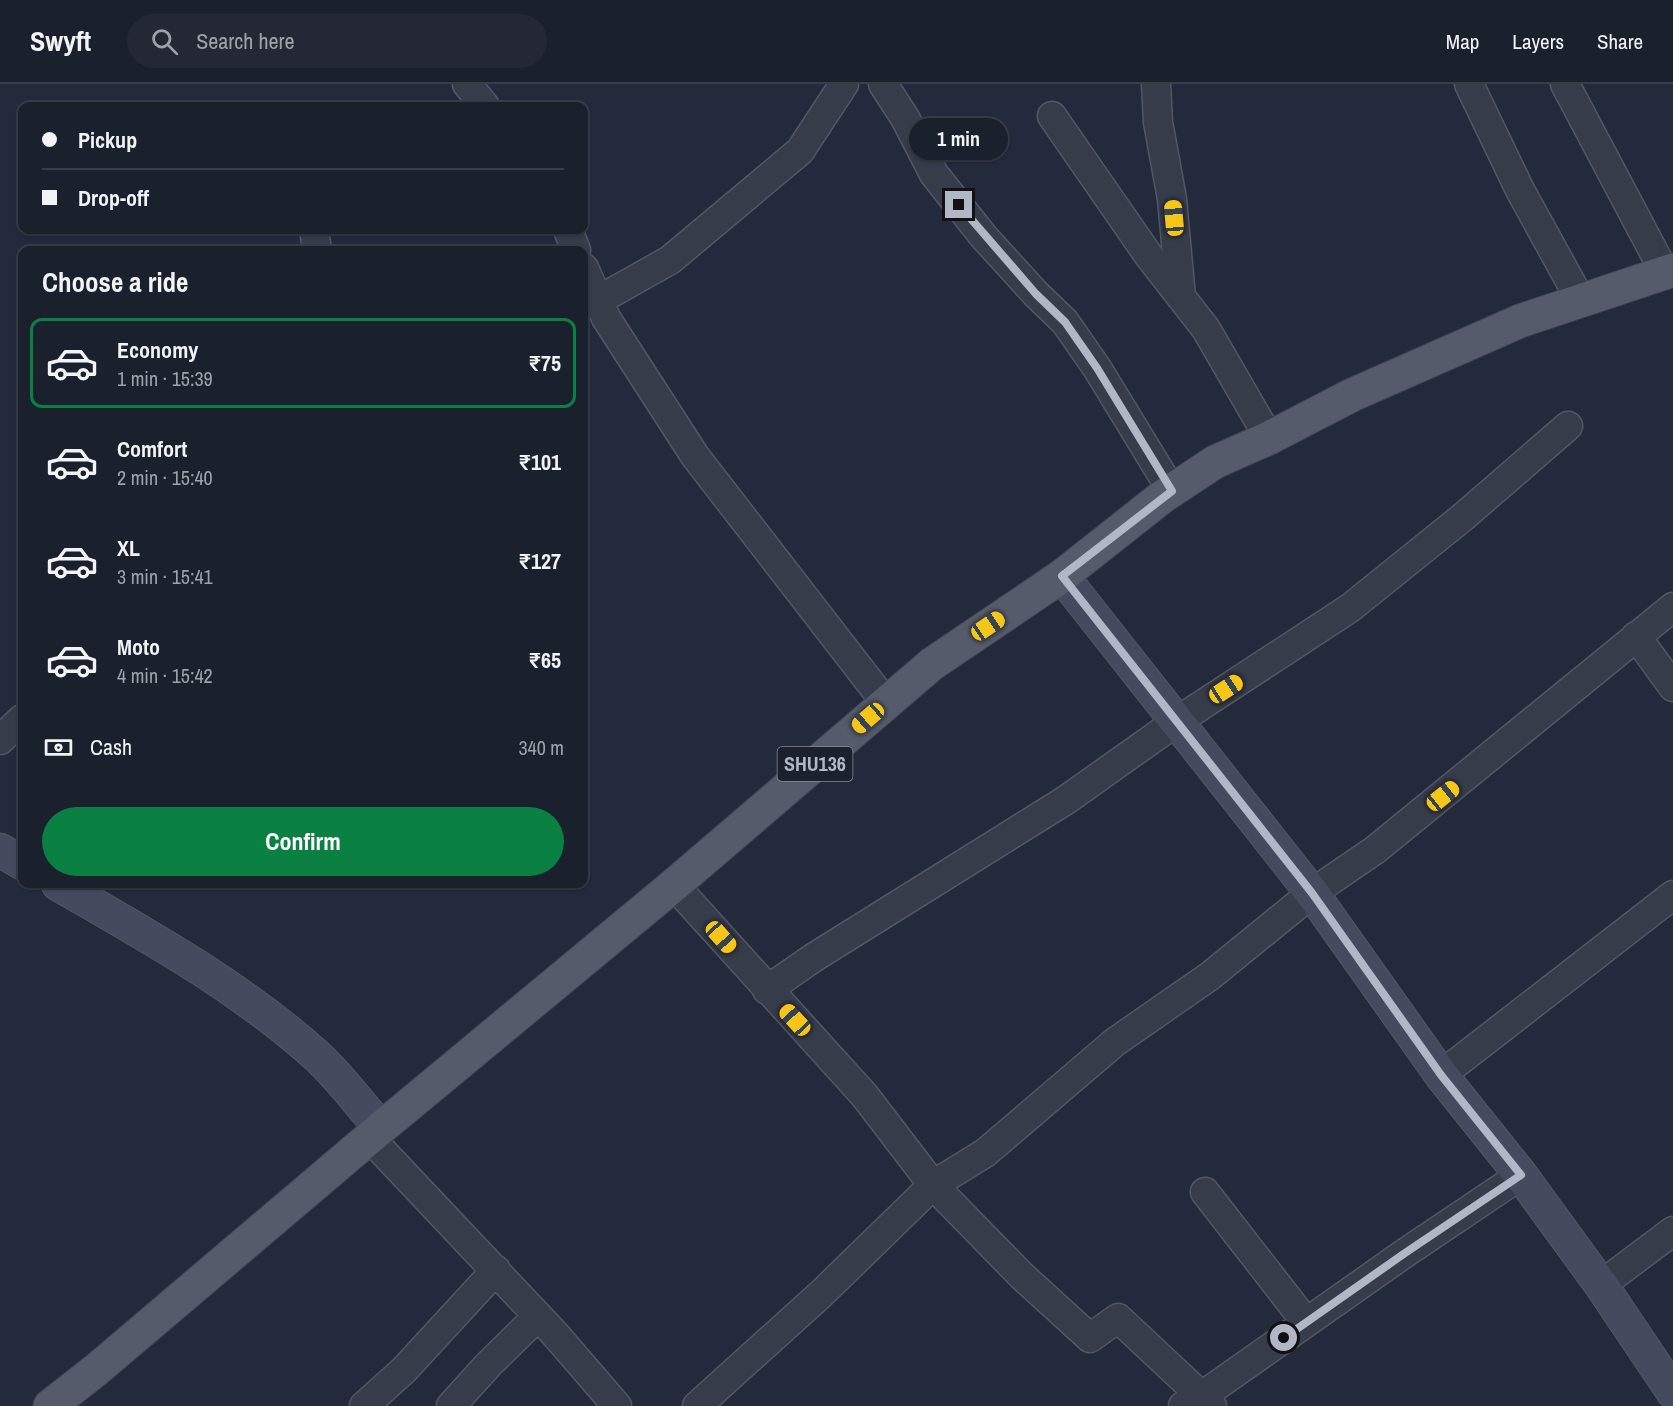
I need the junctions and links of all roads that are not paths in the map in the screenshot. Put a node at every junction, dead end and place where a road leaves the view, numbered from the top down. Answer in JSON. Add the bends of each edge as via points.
{"nodes":[{"id":1,"x":466,"y":84,"type":"edge"},
{"id":2,"x":844,"y":84,"type":"edge"},
{"id":3,"x":883,"y":84,"type":"edge"},
{"id":4,"x":1156,"y":84,"type":"edge"},
{"id":5,"x":1469,"y":84,"type":"edge"},
{"id":6,"x":1565,"y":84,"type":"edge"},
{"id":7,"x":482,"y":102,"type":"edge"},
{"id":8,"x":1052,"y":116,"type":"dead end"},
{"id":9,"x":1669,"y":271,"type":"edge"},
{"id":10,"x":588,"y":278,"type":"edge"},
{"id":11,"x":1181,"y":297,"type":"junction"},
{"id":12,"x":597,"y":301,"type":"junction"},
{"id":13,"x":1581,"y":301,"type":"junction"},
{"id":14,"x":1568,"y":426,"type":"dead end"},
{"id":15,"x":1269,"y":438,"type":"junction"},
{"id":16,"x":1172,"y":491,"type":"junction"},
{"id":17,"x":1062,"y":576,"type":"junction"},
{"id":18,"x":1673,"y":607,"type":"edge"},
{"id":19,"x":1636,"y":636,"type":"junction"},
{"id":20,"x":1673,"y":687,"type":"edge"},
{"id":21,"x":886,"y":703,"type":"junction"},
{"id":22,"x":1176,"y":722,"type":"junction"},
{"id":23,"x":18,"y":723,"type":"edge"},
{"id":24,"x":0,"y":740,"type":"edge"},
{"id":25,"x":0,"y":850,"type":"edge"},
{"id":26,"x":18,"y":861,"type":"edge"},
{"id":27,"x":674,"y":885,"type":"junction"},
{"id":28,"x":65,"y":888,"type":"edge"},
{"id":29,"x":1312,"y":893,"type":"junction"},
{"id":30,"x":1673,"y":894,"type":"edge"},
{"id":31,"x":767,"y":990,"type":"junction"},
{"id":32,"x":1441,"y":1075,"type":"junction"},
{"id":33,"x":375,"y":1133,"type":"junction"},
{"id":34,"x":1521,"y":1175,"type":"junction"},
{"id":35,"x":933,"y":1185,"type":"junction"},
{"id":36,"x":1204,"y":1192,"type":"dead end"},
{"id":37,"x":1673,"y":1231,"type":"edge"},
{"id":38,"x":496,"y":1270,"type":"junction"},
{"id":39,"x":1601,"y":1285,"type":"junction"},
{"id":40,"x":538,"y":1316,"type":"junction"},
{"id":41,"x":1306,"y":1322,"type":"junction"},
{"id":42,"x":1673,"y":1392,"type":"edge"},
{"id":43,"x":605,"y":1402,"type":"edge"},
{"id":44,"x":1199,"y":1403,"type":"edge"},
{"id":45,"x":50,"y":1406,"type":"edge"},
{"id":46,"x":364,"y":1406,"type":"edge"},
{"id":47,"x":451,"y":1406,"type":"edge"},
{"id":48,"x":697,"y":1406,"type":"edge"}],
"edges":[{"from":1,"to":7,"type":"street"},
{"from":2,"to":12,"type":"street","via":[[800,151],[670,260]]},
{"from":3,"to":16,"type":"street","via":[[934,174],[984,237],[1065,322]]},
{"from":4,"to":11,"type":"street"},
{"from":5,"to":13,"type":"street","via":[[1520,190]]},
{"from":6,"to":9,"type":"street"},
{"from":8,"to":11,"type":"street"},
{"from":9,"to":13,"type":"main road","number":"SHU136"},
{"from":10,"to":12,"type":"street"},
{"from":11,"to":15,"type":"street","via":[[1206,329]]},
{"from":12,"to":21,"type":"street","via":[[695,456]]},
{"from":13,"to":15,"type":"main road","number":"SHU136","via":[[1510,325],[1352,395]]},
{"from":14,"to":22,"type":"street","via":[[1350,608]]},
{"from":15,"to":16,"type":"main road","number":"SHU136","via":[[1215,462]]},
{"from":16,"to":17,"type":"main road","number":"SHU136"},
{"from":17,"to":21,"type":"main road","number":"SHU136","via":[[932,664]]},
{"from":17,"to":22,"type":"street"},
{"from":18,"to":19,"type":"street"},
{"from":19,"to":20,"type":"street"},
{"from":19,"to":29,"type":"street","via":[[1376,850]]},
{"from":21,"to":27,"type":"main road","number":"SHU136"},
{"from":22,"to":29,"type":"street"},
{"from":22,"to":31,"type":"street","via":[[1066,800]]},
{"from":23,"to":24,"type":"street"},
{"from":25,"to":26,"type":"street"},
{"from":27,"to":31,"type":"street"},
{"from":27,"to":33,"type":"main road","number":"SHU136"},
{"from":28,"to":33,"type":"street","via":[[236,991],[318,1057]]},
{"from":29,"to":32,"type":"street"},
{"from":29,"to":35,"type":"street","via":[[1210,976],[1115,1042],[986,1153]]},
{"from":30,"to":32,"type":"street"},
{"from":31,"to":35,"type":"street","via":[[865,1096]]},
{"from":32,"to":34,"type":"street"},
{"from":33,"to":38,"type":"street"},
{"from":33,"to":45,"type":"main road","number":"SHU136"},
{"from":34,"to":39,"type":"street"},
{"from":34,"to":41,"type":"street"},
{"from":35,"to":44,"type":"street","via":[[1022,1276],[1090,1338],[1118,1318]]},
{"from":35,"to":48,"type":"street","via":[[821,1294]]},
{"from":36,"to":41,"type":"street"},
{"from":37,"to":39,"type":"street"},
{"from":38,"to":40,"type":"street"},
{"from":38,"to":46,"type":"street","via":[[404,1370]]},
{"from":39,"to":42,"type":"street"},
{"from":40,"to":43,"type":"street"},
{"from":40,"to":47,"type":"street"},
{"from":41,"to":44,"type":"street"}]}
